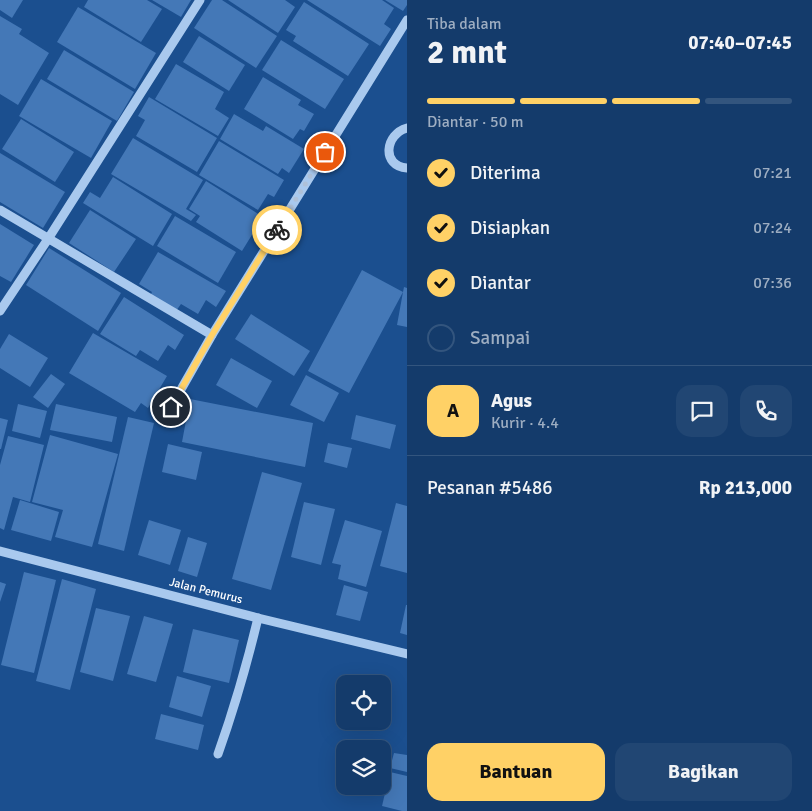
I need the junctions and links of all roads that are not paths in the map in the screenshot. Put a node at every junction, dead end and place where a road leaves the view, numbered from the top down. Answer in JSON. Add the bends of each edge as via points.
{"nodes":[{"id":1,"x":200,"y":0,"type":"edge"},
{"id":2,"x":407,"y":20,"type":"edge"},
{"id":3,"x":407,"y":128,"type":"edge"},
{"id":4,"x":407,"y":168,"type":"edge"},
{"id":5,"x":0,"y":210,"type":"edge"},
{"id":6,"x":48,"y":239,"type":"junction"},
{"id":7,"x":0,"y":311,"type":"edge"},
{"id":8,"x":212,"y":335,"type":"junction"},
{"id":9,"x":171,"y":407,"type":"dead end"},
{"id":10,"x":0,"y":551,"type":"edge"},
{"id":11,"x":258,"y":618,"type":"junction"},
{"id":12,"x":407,"y":654,"type":"edge"},
{"id":13,"x":218,"y":754,"type":"dead end"}],
"edges":[{"from":1,"to":6,"type":"street"},
{"from":2,"to":8,"type":"street"},
{"from":3,"to":4,"type":"street","via":[[392,138],[389,153],[397,165]]},
{"from":5,"to":6,"type":"street"},
{"from":6,"to":7,"type":"street"},
{"from":6,"to":8,"type":"street"},
{"from":8,"to":9,"type":"street"},
{"from":10,"to":11,"type":"street","name":"Jalan Pemurus"},
{"from":11,"to":12,"type":"street","name":"Jalan Pemurus"},
{"from":11,"to":13,"type":"street"}]}
